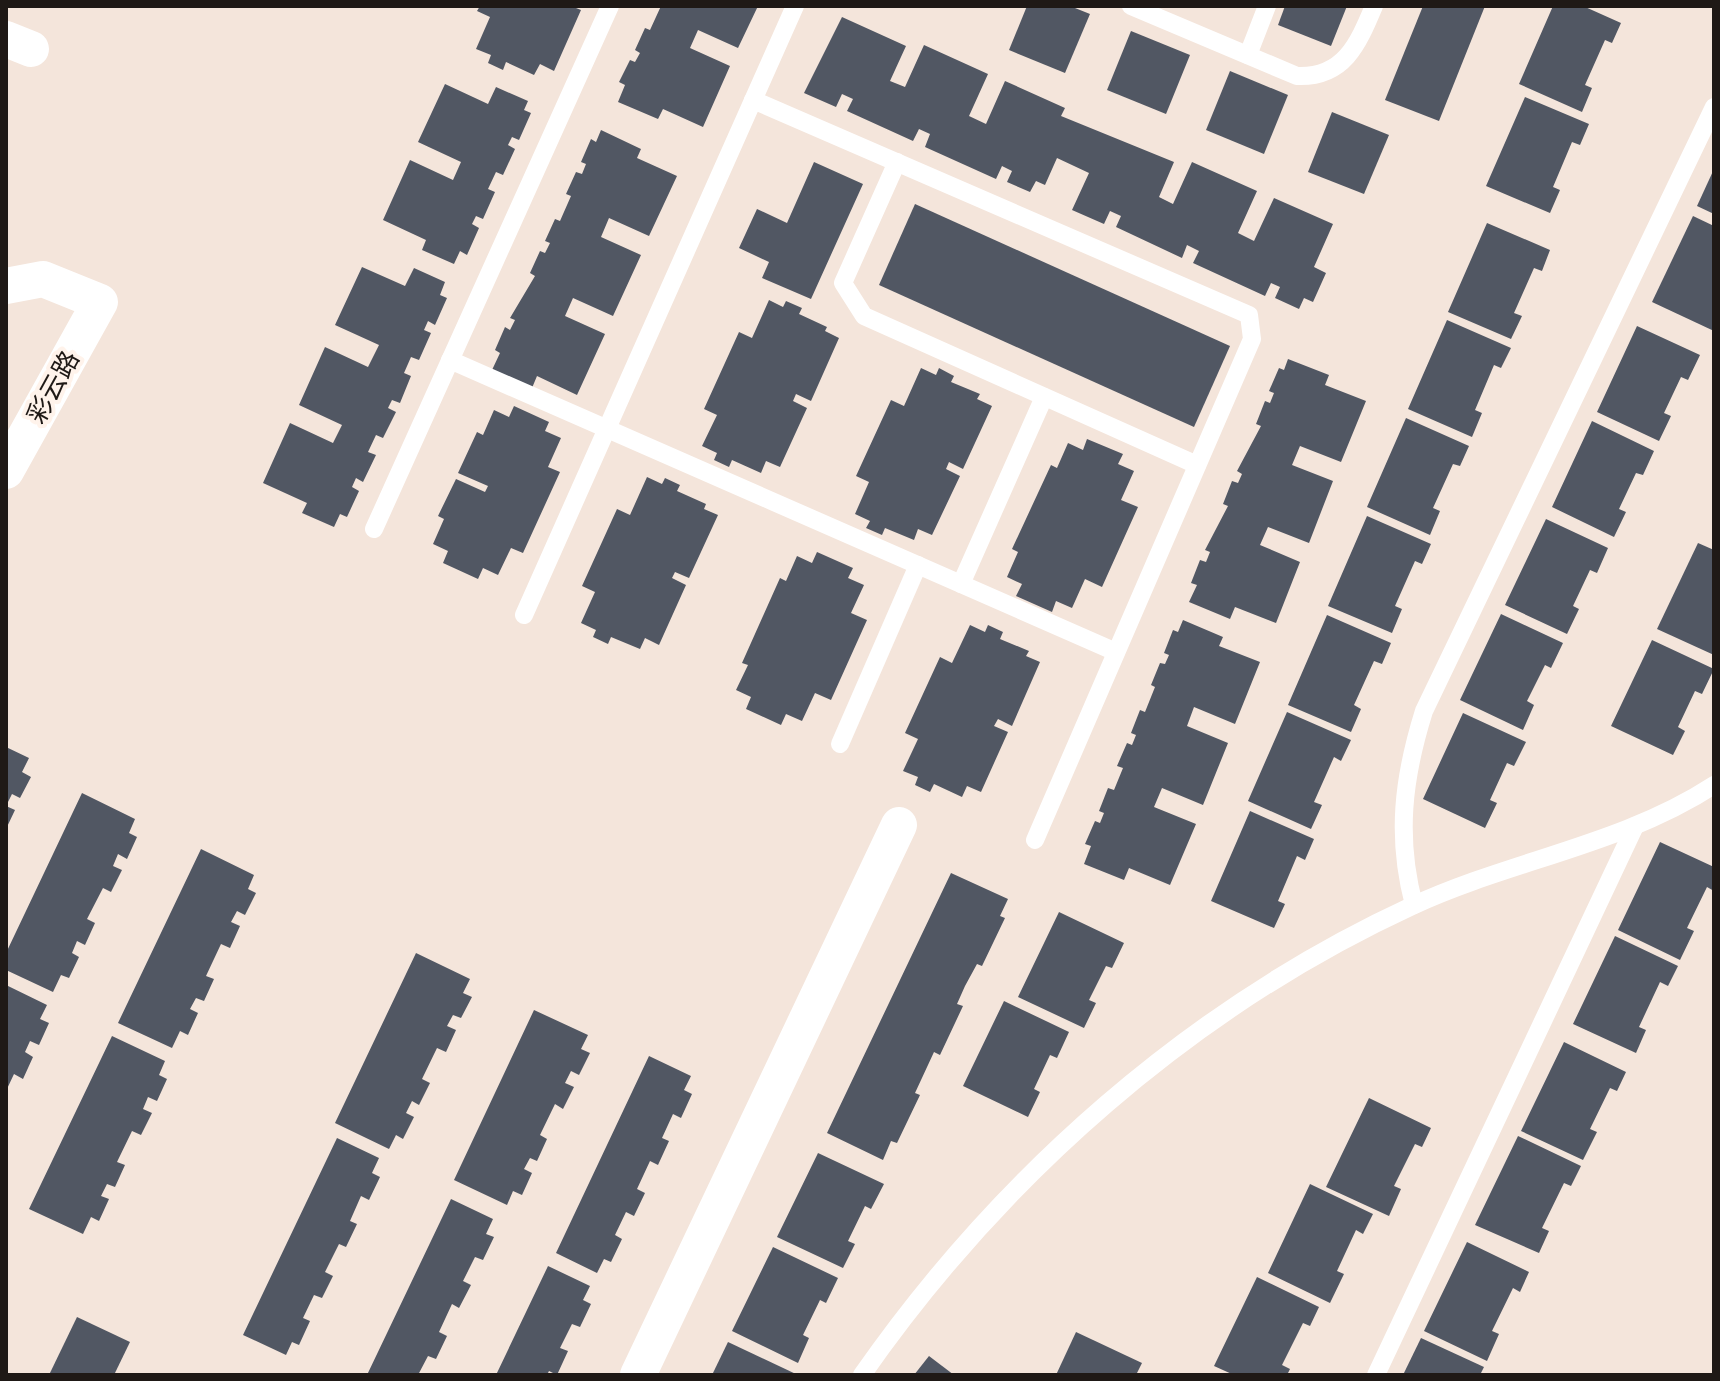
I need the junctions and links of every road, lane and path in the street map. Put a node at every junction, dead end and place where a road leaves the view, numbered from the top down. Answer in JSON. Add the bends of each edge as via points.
{"nodes":[{"id":1,"x":610,"y":6,"type":"edge"},
{"id":2,"x":795,"y":6,"type":"edge"},
{"id":3,"x":1131,"y":6,"type":"edge"},
{"id":4,"x":1267,"y":6,"type":"edge"},
{"id":5,"x":1374,"y":6,"type":"edge"},
{"id":6,"x":1248,"y":55,"type":"junction"},
{"id":7,"x":753,"y":100,"type":"junction"},
{"id":8,"x":1714,"y":107,"type":"edge"},
{"id":9,"x":897,"y":162,"type":"junction"},
{"id":10,"x":6,"y":286,"type":"edge"},
{"id":11,"x":450,"y":360,"type":"junction"},
{"id":12,"x":1044,"y":397,"type":"junction"},
{"id":13,"x":607,"y":429,"type":"junction"},
{"id":14,"x":1197,"y":465,"type":"junction"},
{"id":15,"x":6,"y":471,"type":"edge"},
{"id":16,"x":374,"y":529,"type":"dead end"},
{"id":17,"x":918,"y":565,"type":"junction"},
{"id":18,"x":961,"y":584,"type":"junction"},
{"id":19,"x":524,"y":615,"type":"dead end"},
{"id":20,"x":1116,"y":652,"type":"junction"},
{"id":21,"x":840,"y":744,"type":"dead end"},
{"id":22,"x":1714,"y":785,"type":"edge"},
{"id":23,"x":899,"y":825,"type":"dead end"},
{"id":24,"x":1635,"y":826,"type":"junction"},
{"id":25,"x":1035,"y":840,"type":"dead end"},
{"id":26,"x":1414,"y":905,"type":"junction"},
{"id":27,"x":638,"y":1375,"type":"edge"},
{"id":28,"x":862,"y":1375,"type":"edge"},
{"id":29,"x":1376,"y":1375,"type":"edge"}],
"edges":[{"from":1,"to":11,"type":"lane"},
{"from":2,"to":7,"type":"lane"},
{"from":3,"to":6,"type":"lane"},
{"from":4,"to":6,"type":"lane"},
{"from":5,"to":6,"type":"lane","via":[[1358,46],[1325,74],[1297,76]]},
{"from":7,"to":9,"type":"lane"},
{"from":7,"to":13,"type":"lane"},
{"from":8,"to":26,"type":"lane","via":[[1424,711],[1402,812],[1405,873]]},
{"from":9,"to":12,"type":"lane","via":[[843,283],[864,316]]},
{"from":9,"to":14,"type":"lane","via":[[1249,315],[1252,339]]},
{"from":10,"to":15,"type":"street","name":"彩云路","via":[[43,279],[100,302]]},
{"from":11,"to":13,"type":"lane"},
{"from":11,"to":16,"type":"lane"},
{"from":12,"to":14,"type":"lane"},
{"from":12,"to":18,"type":"lane"},
{"from":13,"to":17,"type":"lane"},
{"from":13,"to":19,"type":"lane"},
{"from":14,"to":20,"type":"lane"},
{"from":17,"to":18,"type":"lane"},
{"from":17,"to":21,"type":"lane"},
{"from":18,"to":20,"type":"lane"},
{"from":20,"to":25,"type":"lane"},
{"from":22,"to":24,"type":"lane"},
{"from":23,"to":27,"type":"street"},
{"from":24,"to":26,"type":"lane"},
{"from":24,"to":29,"type":"lane"},
{"from":26,"to":28,"type":"lane","via":[[1260,990],[1181,1044],[1091,1118],[980,1226]]}]}
